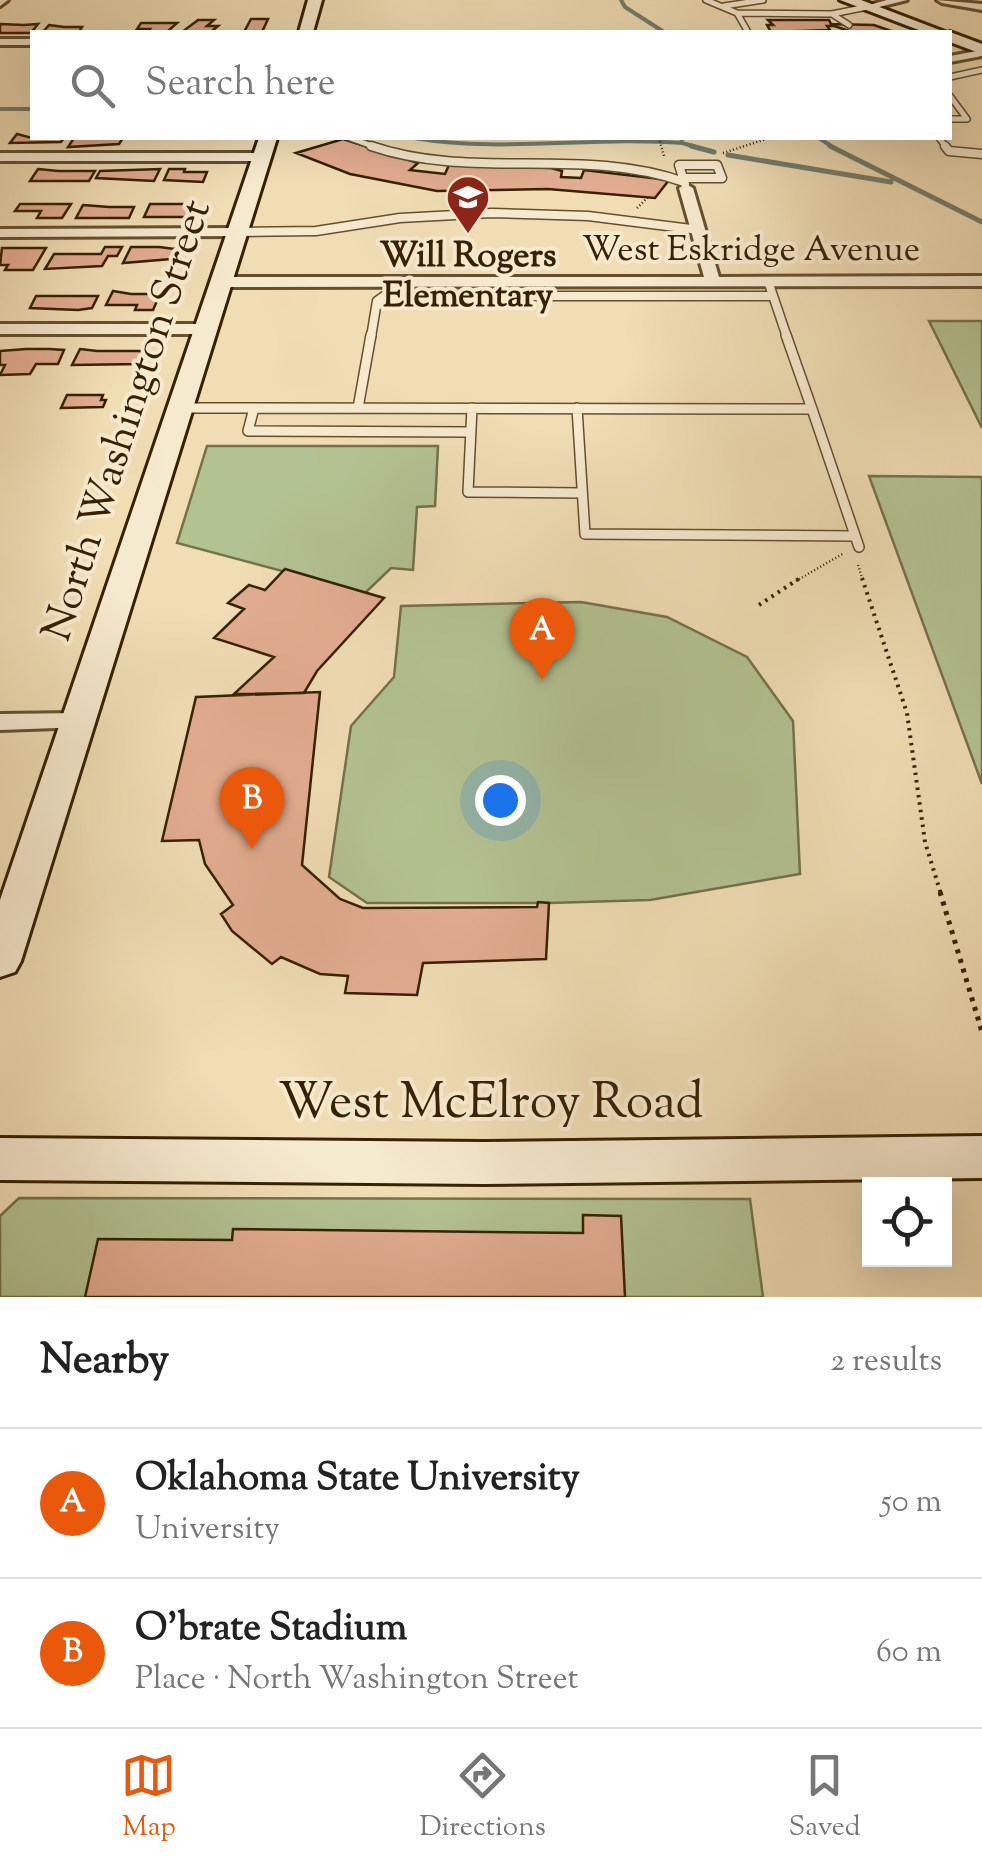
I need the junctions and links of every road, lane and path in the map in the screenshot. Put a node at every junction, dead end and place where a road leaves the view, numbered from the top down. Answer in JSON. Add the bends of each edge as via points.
{"nodes":[{"id":1,"x":315,"y":0,"type":"edge"},
{"id":2,"x":706,"y":0,"type":"edge"},
{"id":3,"x":763,"y":0,"type":"edge"},
{"id":4,"x":848,"y":0,"type":"edge"},
{"id":5,"x":902,"y":0,"type":"edge"},
{"id":6,"x":946,"y":0,"type":"edge"},
{"id":7,"x":778,"y":1,"type":"edge"},
{"id":8,"x":724,"y":6,"type":"junction"},
{"id":9,"x":867,"y":7,"type":"junction"},
{"id":10,"x":982,"y":7,"type":"edge"},
{"id":11,"x":737,"y":13,"type":"junction"},
{"id":12,"x":785,"y":13,"type":"junction"},
{"id":13,"x":832,"y":14,"type":"junction"},
{"id":14,"x":849,"y":25,"type":"dead end"},
{"id":15,"x":307,"y":30,"type":"edge"},
{"id":16,"x":747,"y":30,"type":"edge"},
{"id":17,"x":931,"y":30,"type":"edge"},
{"id":18,"x":952,"y":38,"type":"edge"},
{"id":19,"x":0,"y":42,"type":"edge"},
{"id":20,"x":30,"y":42,"type":"edge"},
{"id":21,"x":982,"y":51,"type":"edge"},
{"id":22,"x":952,"y":58,"type":"edge"},
{"id":23,"x":982,"y":70,"type":"edge"},
{"id":24,"x":952,"y":77,"type":"edge"},
{"id":25,"x":952,"y":99,"type":"edge"},
{"id":26,"x":952,"y":119,"type":"edge"},
{"id":27,"x":357,"y":140,"type":"edge"},
{"id":28,"x":660,"y":140,"type":"edge"},
{"id":29,"x":761,"y":140,"type":"edge"},
{"id":30,"x":941,"y":140,"type":"edge"},
{"id":31,"x":661,"y":145,"type":"dead end"},
{"id":32,"x":265,"y":147,"type":"edge"},
{"id":33,"x":982,"y":154,"type":"edge"},
{"id":34,"x":0,"y":157,"type":"edge"},
{"id":35,"x":715,"y":158,"type":"dead end"},
{"id":36,"x":685,"y":182,"type":"junction"},
{"id":37,"x":648,"y":197,"type":"dead end"},
{"id":38,"x":634,"y":212,"type":"dead end"},
{"id":39,"x":700,"y":230,"type":"junction"},
{"id":40,"x":0,"y":232,"type":"edge"},
{"id":41,"x":240,"y":232,"type":"junction"},
{"id":42,"x":714,"y":281,"type":"junction"},
{"id":43,"x":982,"y":281,"type":"edge"},
{"id":44,"x":220,"y":282,"type":"junction"},
{"id":45,"x":771,"y":289,"type":"junction"},
{"id":46,"x":0,"y":328,"type":"edge"},
{"id":47,"x":205,"y":328,"type":"junction"},
{"id":48,"x":179,"y":408,"type":"junction"},
{"id":49,"x":254,"y":408,"type":"junction"},
{"id":50,"x":358,"y":408,"type":"junction"},
{"id":51,"x":472,"y":408,"type":"junction"},
{"id":52,"x":577,"y":408,"type":"junction"},
{"id":53,"x":812,"y":409,"type":"junction"},
{"id":54,"x":471,"y":432,"type":"junction"},
{"id":55,"x":582,"y":493,"type":"junction"},
{"id":56,"x":857,"y":542,"type":"junction"},
{"id":57,"x":760,"y":605,"type":"dead end"},
{"id":58,"x":78,"y":721,"type":"junction"},
{"id":59,"x":0,"y":722,"type":"edge"},
{"id":60,"x":0,"y":962,"type":"edge"},
{"id":61,"x":982,"y":1032,"type":"edge"},
{"id":62,"x":982,"y":1157,"type":"edge"},
{"id":63,"x":0,"y":1158,"type":"edge"}],
"edges":[{"from":1,"to":15,"type":"main road"},
{"from":2,"to":8,"type":"lane"},
{"from":3,"to":8,"type":"lane"},
{"from":4,"to":9,"type":"main road"},
{"from":5,"to":9,"type":"street"},
{"from":6,"to":10,"type":"street"},
{"from":7,"to":12,"type":"lane"},
{"from":8,"to":11,"type":"lane"},
{"from":9,"to":13,"type":"lane"},
{"from":9,"to":17,"type":"main road"},
{"from":11,"to":12,"type":"lane"},
{"from":11,"to":16,"type":"lane"},
{"from":12,"to":13,"type":"lane"},
{"from":13,"to":14,"type":"lane"},
{"from":18,"to":21,"type":"main road"},
{"from":19,"to":20,"type":"street"},
{"from":21,"to":22,"type":"street"},
{"from":23,"to":24,"type":"lane"},
{"from":25,"to":26,"type":"lane","via":[[967,119]]},
{"from":27,"to":36,"type":"lane","via":[[428,161],[622,168]]},
{"from":28,"to":31,"type":"path"},
{"from":29,"to":35,"type":"path"},
{"from":30,"to":33,"type":"lane","via":[[949,150]]},
{"from":32,"to":34,"type":"street"},
{"from":32,"to":41,"type":"main road","name":"North Washington Street"},
{"from":36,"to":36,"type":"lane","via":[[679,165],[718,165],[722,178]]},
{"from":36,"to":39,"type":"street"},
{"from":37,"to":38,"type":"path"},
{"from":39,"to":41,"type":"lane","via":[[492,213]]},
{"from":39,"to":42,"type":"street"},
{"from":40,"to":41,"type":"street"},
{"from":41,"to":44,"type":"main road","name":"North Washington Street"},
{"from":42,"to":44,"type":"street","name":"West Eskridge Avenue"},
{"from":42,"to":45,"type":"street","name":"West Eskridge Avenue"},
{"from":43,"to":45,"type":"street","name":"West Eskridge Avenue"},
{"from":44,"to":47,"type":"main road","name":"North Washington Street"},
{"from":45,"to":50,"type":"lane","via":[[384,296],[377,300]]},
{"from":45,"to":53,"type":"lane"},
{"from":46,"to":47,"type":"street"},
{"from":47,"to":48,"type":"main road","name":"North Washington Street"},
{"from":48,"to":49,"type":"lane"},
{"from":48,"to":58,"type":"main road","name":"North Washington Street"},
{"from":49,"to":50,"type":"lane"},
{"from":49,"to":54,"type":"lane","via":[[248,430]]},
{"from":50,"to":51,"type":"lane"},
{"from":51,"to":52,"type":"lane"},
{"from":51,"to":54,"type":"lane"},
{"from":52,"to":53,"type":"lane"},
{"from":52,"to":55,"type":"lane"},
{"from":53,"to":56,"type":"lane"},
{"from":54,"to":55,"type":"lane","via":[[468,492]]},
{"from":55,"to":56,"type":"lane","via":[[586,534]]},
{"from":56,"to":57,"type":"path"},
{"from":56,"to":61,"type":"path","via":[[856,558],[907,713],[925,842]]},
{"from":58,"to":59,"type":"street"},
{"from":58,"to":60,"type":"main road","name":"North Washington Street"},
{"from":62,"to":63,"type":"main road","name":"West McElroy Road","via":[[484,1163]]}]}
